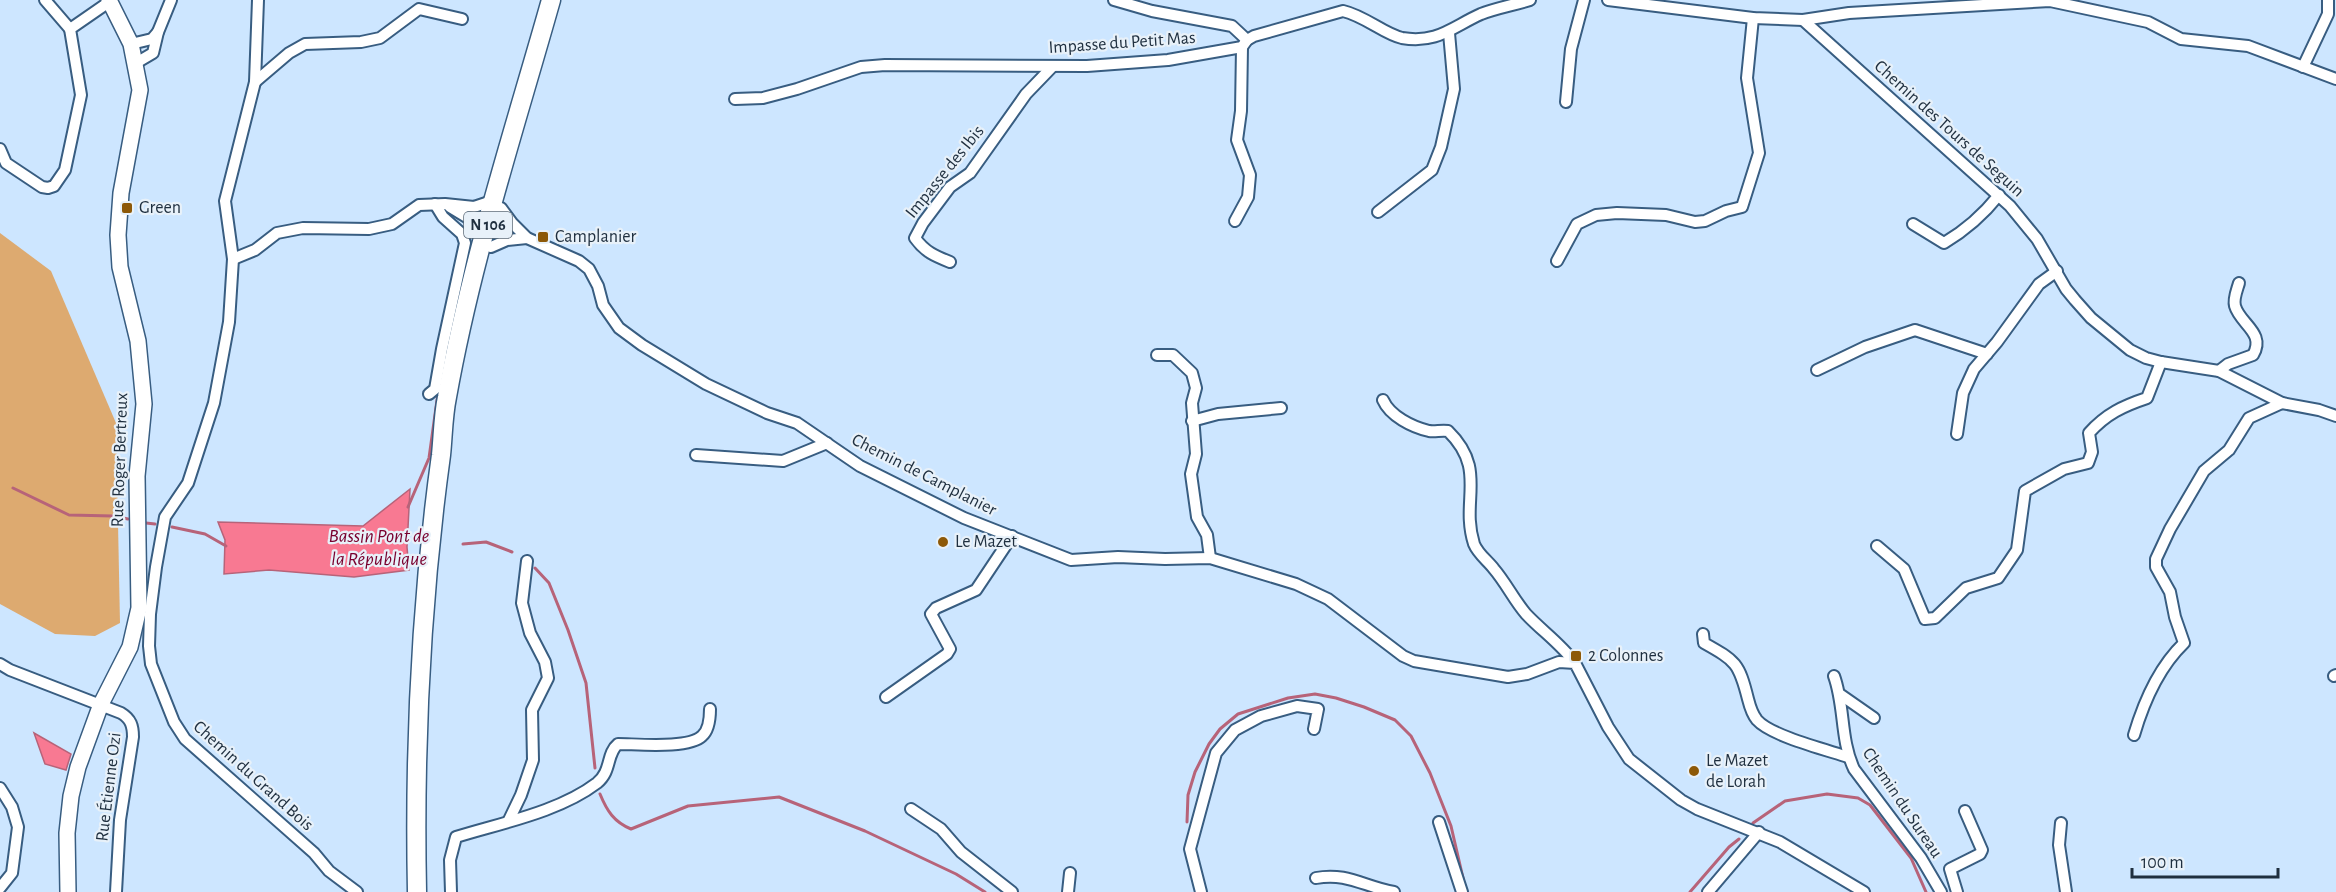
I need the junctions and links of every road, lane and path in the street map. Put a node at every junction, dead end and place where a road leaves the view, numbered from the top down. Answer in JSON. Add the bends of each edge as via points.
{"nodes":[{"id":1,"x":45,"y":0,"type":"edge"},
{"id":2,"x":171,"y":0,"type":"edge"},
{"id":3,"x":258,"y":0,"type":"edge"},
{"id":4,"x":552,"y":0,"type":"edge"},
{"id":5,"x":563,"y":0,"type":"edge"},
{"id":6,"x":1114,"y":0,"type":"edge"},
{"id":7,"x":1530,"y":0,"type":"edge"},
{"id":8,"x":1584,"y":0,"type":"edge"},
{"id":9,"x":1608,"y":0,"type":"edge"},
{"id":10,"x":2050,"y":0,"type":"edge"},
{"id":11,"x":2328,"y":0,"type":"edge"},
{"id":12,"x":110,"y":1,"type":"edge"},
{"id":13,"x":1753,"y":18,"type":"junction"},
{"id":14,"x":462,"y":19,"type":"dead end"},
{"id":15,"x":1803,"y":20,"type":"junction"},
{"id":16,"x":70,"y":29,"type":"junction"},
{"id":17,"x":158,"y":32,"type":"junction"},
{"id":18,"x":1449,"y":33,"type":"junction"},
{"id":19,"x":1244,"y":43,"type":"junction"},
{"id":20,"x":131,"y":44,"type":"junction"},
{"id":21,"x":136,"y":63,"type":"junction"},
{"id":22,"x":1053,"y":66,"type":"junction"},
{"id":23,"x":2303,"y":67,"type":"junction"},
{"id":24,"x":2336,"y":79,"type":"edge"},
{"id":25,"x":255,"y":82,"type":"junction"},
{"id":26,"x":735,"y":99,"type":"dead end"},
{"id":27,"x":1566,"y":102,"type":"dead end"},
{"id":28,"x":0,"y":149,"type":"edge"},
{"id":29,"x":1999,"y":195,"type":"junction"},
{"id":30,"x":440,"y":204,"type":"junction"},
{"id":31,"x":498,"y":204,"type":"junction"},
{"id":32,"x":1378,"y":212,"type":"dead end"},
{"id":33,"x":1235,"y":221,"type":"dead end"},
{"id":34,"x":1913,"y":224,"type":"dead end"},
{"id":35,"x":527,"y":238,"type":"junction"},
{"id":36,"x":488,"y":240,"type":"junction"},
{"id":37,"x":233,"y":259,"type":"junction"},
{"id":38,"x":1557,"y":261,"type":"dead end"},
{"id":39,"x":951,"y":262,"type":"dead end"},
{"id":40,"x":2057,"y":271,"type":"junction"},
{"id":41,"x":2239,"y":283,"type":"dead end"},
{"id":42,"x":1987,"y":354,"type":"junction"},
{"id":43,"x":1156,"y":355,"type":"dead end"},
{"id":44,"x":2161,"y":362,"type":"junction"},
{"id":45,"x":1817,"y":370,"type":"dead end"},
{"id":46,"x":2219,"y":372,"type":"junction"},
{"id":47,"x":429,"y":394,"type":"dead end"},
{"id":48,"x":1383,"y":400,"type":"dead end"},
{"id":49,"x":2282,"y":403,"type":"junction"},
{"id":50,"x":1281,"y":408,"type":"dead end"},
{"id":51,"x":2336,"y":417,"type":"edge"},
{"id":52,"x":1192,"y":421,"type":"junction"},
{"id":53,"x":1957,"y":434,"type":"dead end"},
{"id":54,"x":827,"y":444,"type":"junction"},
{"id":55,"x":696,"y":455,"type":"dead end"},
{"id":56,"x":1012,"y":536,"type":"junction"},
{"id":57,"x":1877,"y":546,"type":"dead end"},
{"id":58,"x":1210,"y":558,"type":"junction"},
{"id":59,"x":527,"y":561,"type":"dead end"},
{"id":60,"x":1703,"y":634,"type":"dead end"},
{"id":61,"x":1575,"y":663,"type":"junction"},
{"id":62,"x":0,"y":664,"type":"edge"},
{"id":63,"x":1834,"y":676,"type":"dead end"},
{"id":64,"x":1841,"y":695,"type":"junction"},
{"id":65,"x":886,"y":697,"type":"dead end"},
{"id":66,"x":101,"y":704,"type":"junction"},
{"id":67,"x":710,"y":710,"type":"dead end"},
{"id":68,"x":1874,"y":718,"type":"dead end"},
{"id":69,"x":1314,"y":729,"type":"dead end"},
{"id":70,"x":2134,"y":735,"type":"dead end"},
{"id":71,"x":1848,"y":757,"type":"junction"},
{"id":72,"x":0,"y":788,"type":"edge"},
{"id":73,"x":910,"y":809,"type":"dead end"},
{"id":74,"x":1965,"y":811,"type":"dead end"},
{"id":75,"x":416,"y":816,"type":"junction"},
{"id":76,"x":509,"y":820,"type":"junction"},
{"id":77,"x":1439,"y":822,"type":"dead end"},
{"id":78,"x":2061,"y":823,"type":"dead end"},
{"id":79,"x":1759,"y":832,"type":"junction"},
{"id":80,"x":1070,"y":873,"type":"dead end"},
{"id":81,"x":1316,"y":878,"type":"dead end"},
{"id":82,"x":0,"y":888,"type":"edge"},
{"id":83,"x":68,"y":892,"type":"edge"},
{"id":84,"x":116,"y":892,"type":"edge"},
{"id":85,"x":357,"y":892,"type":"edge"},
{"id":86,"x":417,"y":892,"type":"edge"},
{"id":87,"x":426,"y":892,"type":"edge"},
{"id":88,"x":451,"y":892,"type":"edge"},
{"id":89,"x":1012,"y":892,"type":"edge"},
{"id":90,"x":1068,"y":892,"type":"edge"},
{"id":91,"x":1201,"y":892,"type":"edge"},
{"id":92,"x":1394,"y":892,"type":"edge"},
{"id":93,"x":1462,"y":892,"type":"edge"},
{"id":94,"x":1708,"y":892,"type":"edge"},
{"id":95,"x":1864,"y":892,"type":"edge"},
{"id":96,"x":1941,"y":892,"type":"edge"},
{"id":97,"x":1957,"y":892,"type":"edge"},
{"id":98,"x":2066,"y":892,"type":"edge"}],
"edges":[{"from":1,"to":16,"type":"street"},
{"from":2,"to":17,"type":"street"},
{"from":3,"to":25,"type":"street","name":"Chemin du Grand Bois"},
{"from":4,"to":31,"type":"main road","number":"N 106"},
{"from":5,"to":31,"type":"main road","number":"N 106"},
{"from":6,"to":19,"type":"street","via":[[1232,26]]},
{"from":7,"to":18,"type":"street","name":"Impasse du Petit Mas","via":[[1481,14]]},
{"from":8,"to":27,"type":"street","via":[[1571,49]]},
{"from":9,"to":13,"type":"street"},
{"from":10,"to":15,"type":"street","via":[[1849,13]]},
{"from":10,"to":23,"type":"street","via":[[2148,22],[2181,39],[2248,46]]},
{"from":11,"to":23,"type":"street","via":[[2328,14]]},
{"from":12,"to":16,"type":"street"},
{"from":12,"to":20,"type":"street","name":"Rue Roger Bertreux"},
{"from":13,"to":15,"type":"street"},
{"from":13,"to":38,"type":"street","via":[[1747,78],[1759,153],[1742,207],[1695,222],[1666,216],[1596,215],[1577,224]]},
{"from":14,"to":25,"type":"street","via":[[419,9],[380,38],[305,44]]},
{"from":15,"to":29,"type":"street","name":"Chemin des Tours de Seguin"},
{"from":16,"to":28,"type":"street","via":[[81,95],[65,171],[54,186],[42,187],[6,163]]},
{"from":17,"to":20,"type":"street","via":[[152,39]]},
{"from":17,"to":21,"type":"street","via":[[153,52]]},
{"from":18,"to":19,"type":"street","name":"Impasse du Petit Mas","via":[[1427,39],[1400,38],[1343,11],[1254,36]]},
{"from":18,"to":32,"type":"street","via":[[1454,89],[1442,147],[1432,170]]},
{"from":19,"to":22,"type":"street","name":"Impasse du Petit Mas","via":[[1168,60]]},
{"from":19,"to":33,"type":"street","via":[[1237,140],[1250,175],[1248,197]]},
{"from":20,"to":21,"type":"street","name":"Rue Roger Bertreux"},
{"from":21,"to":66,"type":"street","name":"Rue Roger Bertreux","via":[[140,90],[121,193],[118,235],[120,267],[138,341],[144,404],[137,476],[139,608],[130,647]]},
{"from":22,"to":26,"type":"street","name":"Impasse du Petit Mas","via":[[861,67],[763,98]]},
{"from":22,"to":39,"type":"street","name":"Impasse des Ibis","via":[[1026,94],[970,173],[950,187],[915,238],[932,256]]},
{"from":23,"to":24,"type":"street"},
{"from":25,"to":37,"type":"street","name":"Chemin du Grand Bois","via":[[225,201]]},
{"from":29,"to":34,"type":"street","via":[[1982,216],[1944,243]]},
{"from":29,"to":40,"type":"street","name":"Chemin des Tours de Seguin","via":[[2037,239]]},
{"from":30,"to":31,"type":"street"},
{"from":30,"to":36,"type":"street","via":[[478,224]]},
{"from":30,"to":37,"type":"street","via":[[419,205],[392,224],[369,230],[303,228],[276,233],[255,250]]},
{"from":30,"to":47,"type":"street","via":[[443,217],[462,234],[465,243],[435,389]]},
{"from":31,"to":35,"type":"street","name":"Chemin de Camplanier"},
{"from":31,"to":36,"type":"main road","number":"N 106"},
{"from":35,"to":36,"type":"street"},
{"from":35,"to":54,"type":"street","name":"Chemin de Camplanier","via":[[589,269],[603,305],[619,328],[642,345],[706,384],[797,423]]},
{"from":36,"to":75,"type":"main road","number":"N 106","via":[[441,453],[428,567]]},
{"from":37,"to":85,"type":"street","name":"Chemin du Grand Bois","via":[[229,322],[214,403],[188,483],[165,517],[153,584],[150,657],[174,722],[185,740]]},
{"from":40,"to":42,"type":"street","via":[[2039,284]]},
{"from":40,"to":44,"type":"street","name":"Chemin des Tours de Seguin","via":[[2066,289],[2115,340]]},
{"from":41,"to":46,"type":"street","via":[[2234,303],[2258,342],[2253,355],[2228,364]]},
{"from":42,"to":45,"type":"street","via":[[1915,330],[1864,346]]},
{"from":42,"to":53,"type":"street","via":[[1974,369],[1963,393]]},
{"from":43,"to":52,"type":"street","via":[[1173,355],[1192,373],[1196,388]]},
{"from":44,"to":46,"type":"street","name":"Chemin des Tours de Seguin"},
{"from":44,"to":57,"type":"street","via":[[2147,398],[2101,419],[2089,433],[2092,452],[2088,463],[2064,469],[2025,491],[2018,550],[1998,578],[1966,588],[1935,618],[1925,619],[1904,569]]},
{"from":46,"to":49,"type":"street","name":"Chemin des Tours de Seguin"},
{"from":48,"to":61,"type":"street","via":[[1395,416],[1431,432],[1448,431],[1455,438],[1471,471],[1474,545],[1527,615]]},
{"from":49,"to":51,"type":"street","name":"Chemin des Tours de Seguin"},
{"from":49,"to":70,"type":"street","via":[[2249,418],[2229,450],[2204,471],[2156,559],[2184,643],[2169,658],[2153,686]]},
{"from":50,"to":52,"type":"street","via":[[1218,414]]},
{"from":52,"to":58,"type":"street","via":[[1196,454],[1191,474],[1197,517],[1207,535]]},
{"from":54,"to":55,"type":"street","via":[[783,461]]},
{"from":54,"to":56,"type":"street","name":"Chemin de Camplanier","via":[[860,466],[963,518]]},
{"from":56,"to":58,"type":"street","name":"Chemin de Camplanier","via":[[1071,560]]},
{"from":56,"to":65,"type":"street","via":[[976,590],[931,614],[950,649],[948,654]]},
{"from":58,"to":61,"type":"street","name":"Chemin de Camplanier","via":[[1296,584],[1328,600],[1414,661],[1508,677],[1559,662]]},
{"from":59,"to":76,"type":"street","via":[[522,603],[548,678],[532,710],[533,760]]},
{"from":60,"to":71,"type":"street","via":[[1704,643],[1731,658],[1741,671],[1752,714],[1759,723],[1800,742]]},
{"from":61,"to":79,"type":"street","via":[[1629,759],[1697,809]]},
{"from":62,"to":66,"type":"street"},
{"from":63,"to":64,"type":"street","name":"Chemin du Sureau"},
{"from":64,"to":68,"type":"street","name":"Chemin du Sureau"},
{"from":64,"to":71,"type":"street","name":"Chemin du Sureau","via":[[1841,722]]},
{"from":66,"to":83,"type":"street","name":"Rue Roger Bertreux","via":[[71,796]]},
{"from":66,"to":84,"type":"street","name":"Rue Étienne Ozi","via":[[127,717],[133,726],[120,820]]},
{"from":67,"to":76,"type":"street","via":[[701,738],[676,744],[618,744],[613,748],[608,772],[597,783],[561,805]]},
{"from":69,"to":91,"type":"street","via":[[1318,709],[1297,706],[1261,716],[1235,730],[1216,753],[1190,849]]},
{"from":71,"to":96,"type":"street","name":"Chemin du Sureau"},
{"from":72,"to":82,"type":"street","via":[[18,827],[12,873]]},
{"from":73,"to":89,"type":"street","via":[[941,829],[961,852]]},
{"from":74,"to":97,"type":"street","via":[[1982,850],[1950,869]]},
{"from":75,"to":86,"type":"main road","number":"N 106"},
{"from":75,"to":87,"type":"main road","number":"N 106"},
{"from":76,"to":88,"type":"street","via":[[456,837],[450,860]]},
{"from":77,"to":93,"type":"street"},
{"from":78,"to":98,"type":"street","via":[[2059,845]]},
{"from":79,"to":94,"type":"street"},
{"from":79,"to":95,"type":"street"},
{"from":80,"to":90,"type":"street"},
{"from":81,"to":92,"type":"street","via":[[1347,877]]}]}
